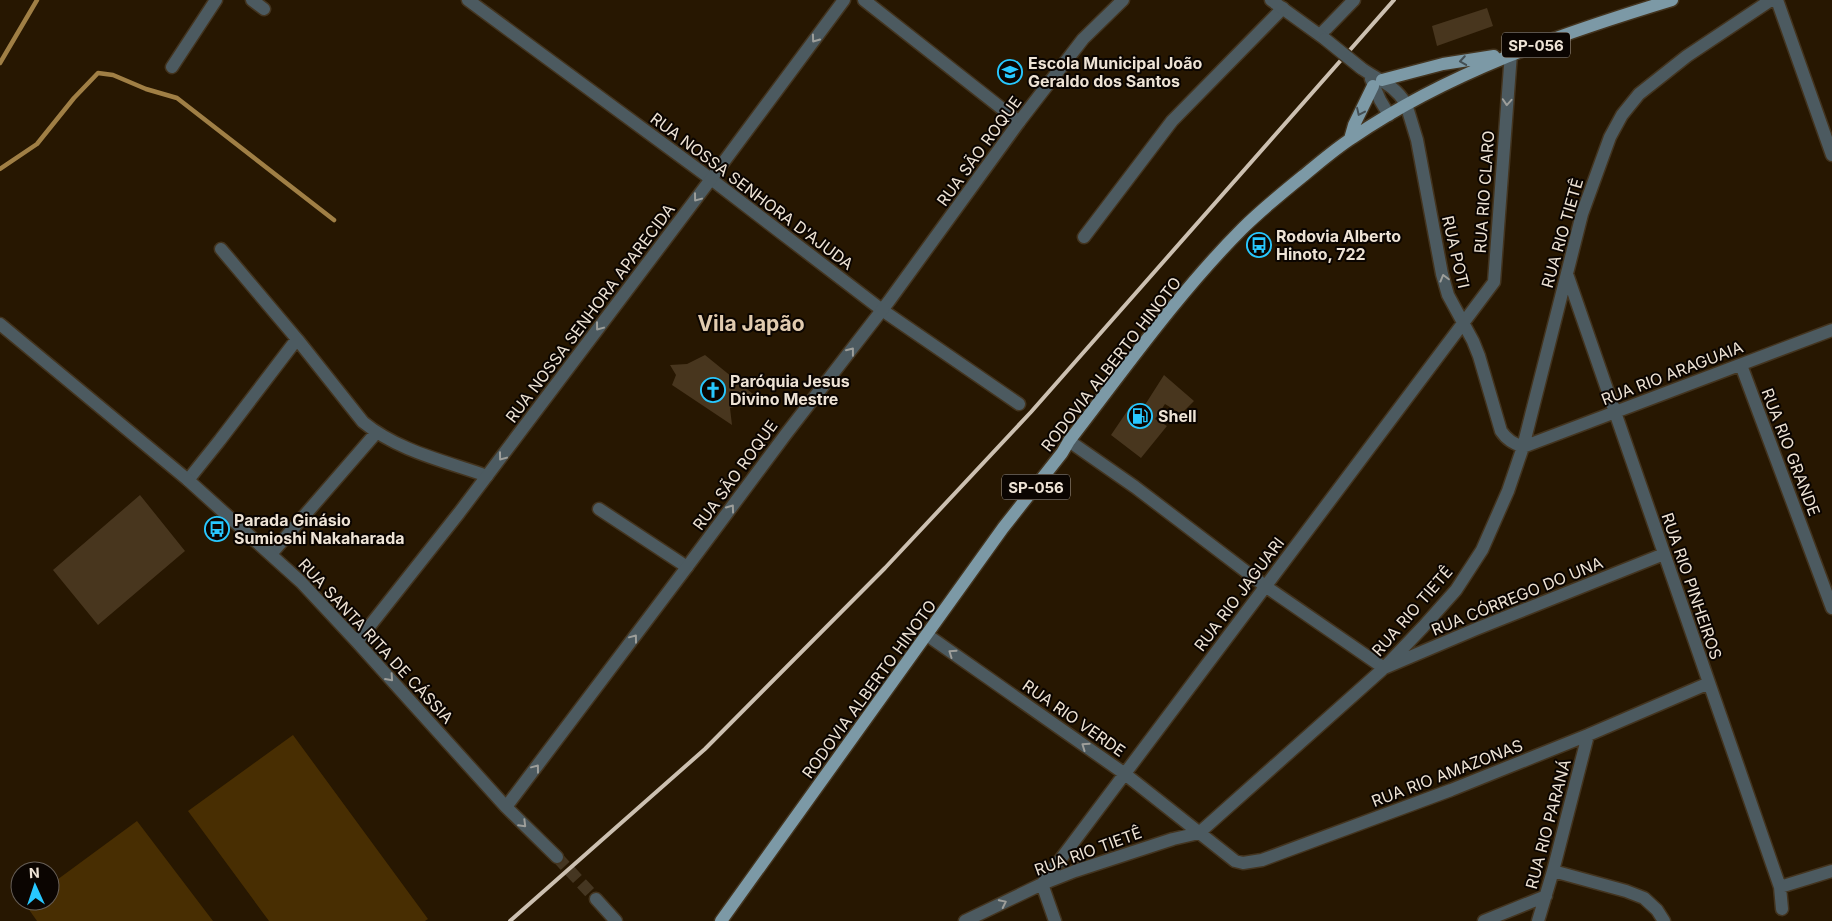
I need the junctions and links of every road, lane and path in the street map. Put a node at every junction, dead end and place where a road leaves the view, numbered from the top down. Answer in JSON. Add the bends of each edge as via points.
{"nodes":[{"id":1,"x":216,"y":0,"type":"edge"},
{"id":2,"x":252,"y":0,"type":"edge"},
{"id":3,"x":468,"y":0,"type":"edge"},
{"id":4,"x":844,"y":0,"type":"edge"},
{"id":5,"x":864,"y":0,"type":"edge"},
{"id":6,"x":1123,"y":0,"type":"edge"},
{"id":7,"x":1271,"y":0,"type":"edge"},
{"id":8,"x":1354,"y":0,"type":"edge"},
{"id":9,"x":1672,"y":0,"type":"edge"},
{"id":10,"x":1771,"y":0,"type":"edge"},
{"id":11,"x":1776,"y":0,"type":"edge"},
{"id":12,"x":1283,"y":8,"type":"junction"},
{"id":13,"x":264,"y":9,"type":"dead end"},
{"id":14,"x":1322,"y":37,"type":"junction"},
{"id":15,"x":1511,"y":54,"type":"junction"},
{"id":16,"x":172,"y":67,"type":"dead end"},
{"id":17,"x":1371,"y":77,"type":"junction"},
{"id":18,"x":1406,"y":104,"type":"junction"},
{"id":19,"x":1389,"y":114,"type":"junction"},
{"id":20,"x":1019,"y":122,"type":"junction"},
{"id":21,"x":1350,"y":139,"type":"junction"},
{"id":22,"x":1832,"y":155,"type":"edge"},
{"id":23,"x":711,"y":179,"type":"junction"},
{"id":24,"x":1084,"y":237,"type":"dead end"},
{"id":25,"x":221,"y":249,"type":"dead end"},
{"id":26,"x":1567,"y":274,"type":"junction"},
{"id":27,"x":882,"y":310,"type":"junction"},
{"id":28,"x":1463,"y":323,"type":"junction"},
{"id":29,"x":0,"y":324,"type":"edge"},
{"id":30,"x":1832,"y":330,"type":"edge"},
{"id":31,"x":297,"y":339,"type":"junction"},
{"id":32,"x":1741,"y":364,"type":"junction"},
{"id":33,"x":1020,"y":404,"type":"dead end"},
{"id":34,"x":1615,"y":412,"type":"junction"},
{"id":35,"x":376,"y":433,"type":"junction"},
{"id":36,"x":1069,"y":441,"type":"junction"},
{"id":37,"x":1523,"y":447,"type":"junction"},
{"id":38,"x":487,"y":476,"type":"junction"},
{"id":39,"x":188,"y":480,"type":"junction"},
{"id":40,"x":599,"y":508,"type":"dead end"},
{"id":41,"x":271,"y":554,"type":"junction"},
{"id":42,"x":1664,"y":554,"type":"junction"},
{"id":43,"x":687,"y":567,"type":"junction"},
{"id":44,"x":1265,"y":586,"type":"junction"},
{"id":45,"x":1832,"y":608,"type":"edge"},
{"id":46,"x":927,"y":635,"type":"junction"},
{"id":47,"x":357,"y":642,"type":"junction"},
{"id":48,"x":1384,"y":668,"type":"junction"},
{"id":49,"x":1709,"y":683,"type":"junction"},
{"id":50,"x":1588,"y":735,"type":"junction"},
{"id":51,"x":1125,"y":774,"type":"junction"},
{"id":52,"x":506,"y":807,"type":"junction"},
{"id":53,"x":1199,"y":833,"type":"junction"},
{"id":54,"x":557,"y":857,"type":"tunnel mouth"},
{"id":55,"x":1553,"y":871,"type":"junction"},
{"id":56,"x":1832,"y":871,"type":"edge"},
{"id":57,"x":1042,"y":884,"type":"junction"},
{"id":58,"x":1780,"y":887,"type":"junction"},
{"id":59,"x":1546,"y":896,"type":"junction"},
{"id":60,"x":596,"y":899,"type":"tunnel mouth"},
{"id":61,"x":1782,"y":909,"type":"dead end"},
{"id":62,"x":616,"y":921,"type":"edge"},
{"id":63,"x":721,"y":921,"type":"edge"},
{"id":64,"x":965,"y":921,"type":"edge"},
{"id":65,"x":1055,"y":921,"type":"edge"},
{"id":66,"x":1484,"y":921,"type":"edge"},
{"id":67,"x":1538,"y":921,"type":"edge"},
{"id":68,"x":1664,"y":921,"type":"edge"}],
"edges":[{"from":1,"to":16,"type":"street"},
{"from":2,"to":13,"type":"street"},
{"from":3,"to":23,"type":"street","name":"RUA NOSSA SENHORA D'AJUDA"},
{"from":4,"to":23,"type":"street","name":"RUA NOSSA SENHORA APARECIDA","one_way":true},
{"from":5,"to":20,"type":"street"},
{"from":6,"to":20,"type":"street","name":"RUA SÃO ROQUE","via":[[1083,39]]},
{"from":7,"to":12,"type":"street"},
{"from":8,"to":14,"type":"street"},
{"from":9,"to":15,"type":"main road","name":"RODOVIA ALBERTO HINOTO","number":"SP-056"},
{"from":10,"to":26,"type":"street","name":"RUA RIO TIETÊ","via":[[1687,56],[1639,94],[1622,115],[1610,137],[1582,214]]},
{"from":11,"to":22,"type":"street"},
{"from":12,"to":14,"type":"street"},
{"from":12,"to":24,"type":"street","via":[[1172,121]]},
{"from":14,"to":17,"type":"street","bridge":true},
{"from":15,"to":17,"type":"main road","one_way":true},
{"from":15,"to":18,"type":"main road","name":"RODOVIA ALBERTO HINOTO","number":"SP-056"},
{"from":15,"to":28,"type":"street","name":"RUA RIO CLARO","one_way":true,"via":[[1494,282]]},
{"from":17,"to":18,"type":"street","via":[[1399,92]]},
{"from":17,"to":19,"type":"street"},
{"from":17,"to":21,"type":"main road","one_way":true},
{"from":18,"to":19,"type":"main road","name":"RODOVIA ALBERTO HINOTO","number":"SP-056"},
{"from":28,"to":18,"type":"street","name":"RUA POTI","one_way":true,"via":[[1448,295],[1442,274],[1417,140]]},
{"from":19,"to":21,"type":"main road","name":"RODOVIA ALBERTO HINOTO","number":"SP-056"},
{"from":20,"to":27,"type":"street","name":"RUA SÃO ROQUE"},
{"from":21,"to":36,"type":"main road","name":"RODOVIA ALBERTO HINOTO","number":"SP-056","via":[[1242,228],[1150,335]]},
{"from":23,"to":27,"type":"street","name":"RUA NOSSA SENHORA D'AJUDA"},
{"from":23,"to":38,"type":"street","name":"RUA NOSSA SENHORA APARECIDA","one_way":true},
{"from":25,"to":31,"type":"street"},
{"from":26,"to":34,"type":"street","name":"RUA RIO PINHEIROS"},
{"from":26,"to":37,"type":"street","name":"RUA RIO TIETÊ"},
{"from":27,"to":33,"type":"street","name":"RUA NOSSA SENHORA D'AJUDA"},
{"from":43,"to":27,"type":"street","name":"RUA SÃO ROQUE","one_way":true},
{"from":28,"to":37,"type":"street","name":"RUA POTI","via":[[1479,356],[1501,431],[1505,438]]},
{"from":28,"to":44,"type":"street","name":"RUA RIO JAGUARI"},
{"from":29,"to":39,"type":"street","name":"RUA SANTA RITA DE CÁSSIA"},
{"from":30,"to":32,"type":"street","name":"RUA RIO ARAGUAIA"},
{"from":31,"to":35,"type":"street","via":[[363,422]]},
{"from":31,"to":39,"type":"street"},
{"from":32,"to":34,"type":"street","name":"RUA RIO ARAGUAIA"},
{"from":32,"to":45,"type":"street","name":"RUA RIO GRANDE"},
{"from":34,"to":37,"type":"street","name":"RUA RIO ARAGUAIA"},
{"from":34,"to":42,"type":"street","name":"RUA RIO PINHEIROS"},
{"from":35,"to":38,"type":"street","via":[[396,444]]},
{"from":35,"to":41,"type":"street"},
{"from":36,"to":44,"type":"street"},
{"from":36,"to":46,"type":"main road","name":"RODOVIA ALBERTO HINOTO","number":"SP-056"},
{"from":37,"to":48,"type":"street","name":"RUA RIO TIETÊ","via":[[1482,550],[1456,590]]},
{"from":38,"to":47,"type":"street","name":"RUA NOSSA SENHORA APARECIDA"},
{"from":39,"to":41,"type":"street","name":"RUA SANTA RITA DE CÁSSIA"},
{"from":40,"to":43,"type":"street"},
{"from":41,"to":47,"type":"street","name":"RUA SANTA RITA DE CÁSSIA"},
{"from":42,"to":48,"type":"street","name":"RUA CÓRREGO DO UNA"},
{"from":42,"to":49,"type":"street","name":"RUA RIO PINHEIROS"},
{"from":52,"to":43,"type":"street","name":"RUA SÃO ROQUE","one_way":true},
{"from":44,"to":48,"type":"street"},
{"from":44,"to":51,"type":"street","name":"RUA RIO JAGUARI"},
{"from":51,"to":46,"type":"street","name":"RUA RIO VERDE","one_way":true},
{"from":46,"to":63,"type":"main road","name":"RODOVIA ALBERTO HINOTO","number":"SP-056"},
{"from":47,"to":52,"type":"street","name":"RUA SANTA RITA DE CÁSSIA","one_way":true},
{"from":48,"to":53,"type":"street","name":"RUA RIO TIETÊ"},
{"from":49,"to":50,"type":"street","name":"RUA RIO AMAZONAS"},
{"from":49,"to":58,"type":"street","name":"RUA RIO PINHEIROS"},
{"from":50,"to":53,"type":"street","name":"RUA RIO AMAZONAS","via":[[1262,860],[1235,861]]},
{"from":50,"to":55,"type":"street","name":"RUA RIO PARANÁ"},
{"from":51,"to":53,"type":"street","name":"RUA RIO VERDE"},
{"from":51,"to":57,"type":"street","name":"RUA RIO JAGUARI"},
{"from":52,"to":54,"type":"street","name":"RUA SANTA RITA DE CÁSSIA","one_way":true},
{"from":53,"to":57,"type":"street","name":"RUA RIO TIETÊ"},
{"from":55,"to":59,"type":"street","name":"RUA RIO PARANÁ"},
{"from":55,"to":68,"type":"street","via":[[1644,898],[1658,910]]},
{"from":56,"to":58,"type":"street"},
{"from":64,"to":57,"type":"street","name":"RUA RIO TIETÊ","one_way":true},
{"from":57,"to":65,"type":"street"},
{"from":58,"to":61,"type":"street","name":"RUA RIO PINHEIROS"},
{"from":59,"to":66,"type":"street"},
{"from":59,"to":67,"type":"street","name":"RUA RIO PARANÁ"},
{"from":60,"to":62,"type":"street"}]}
